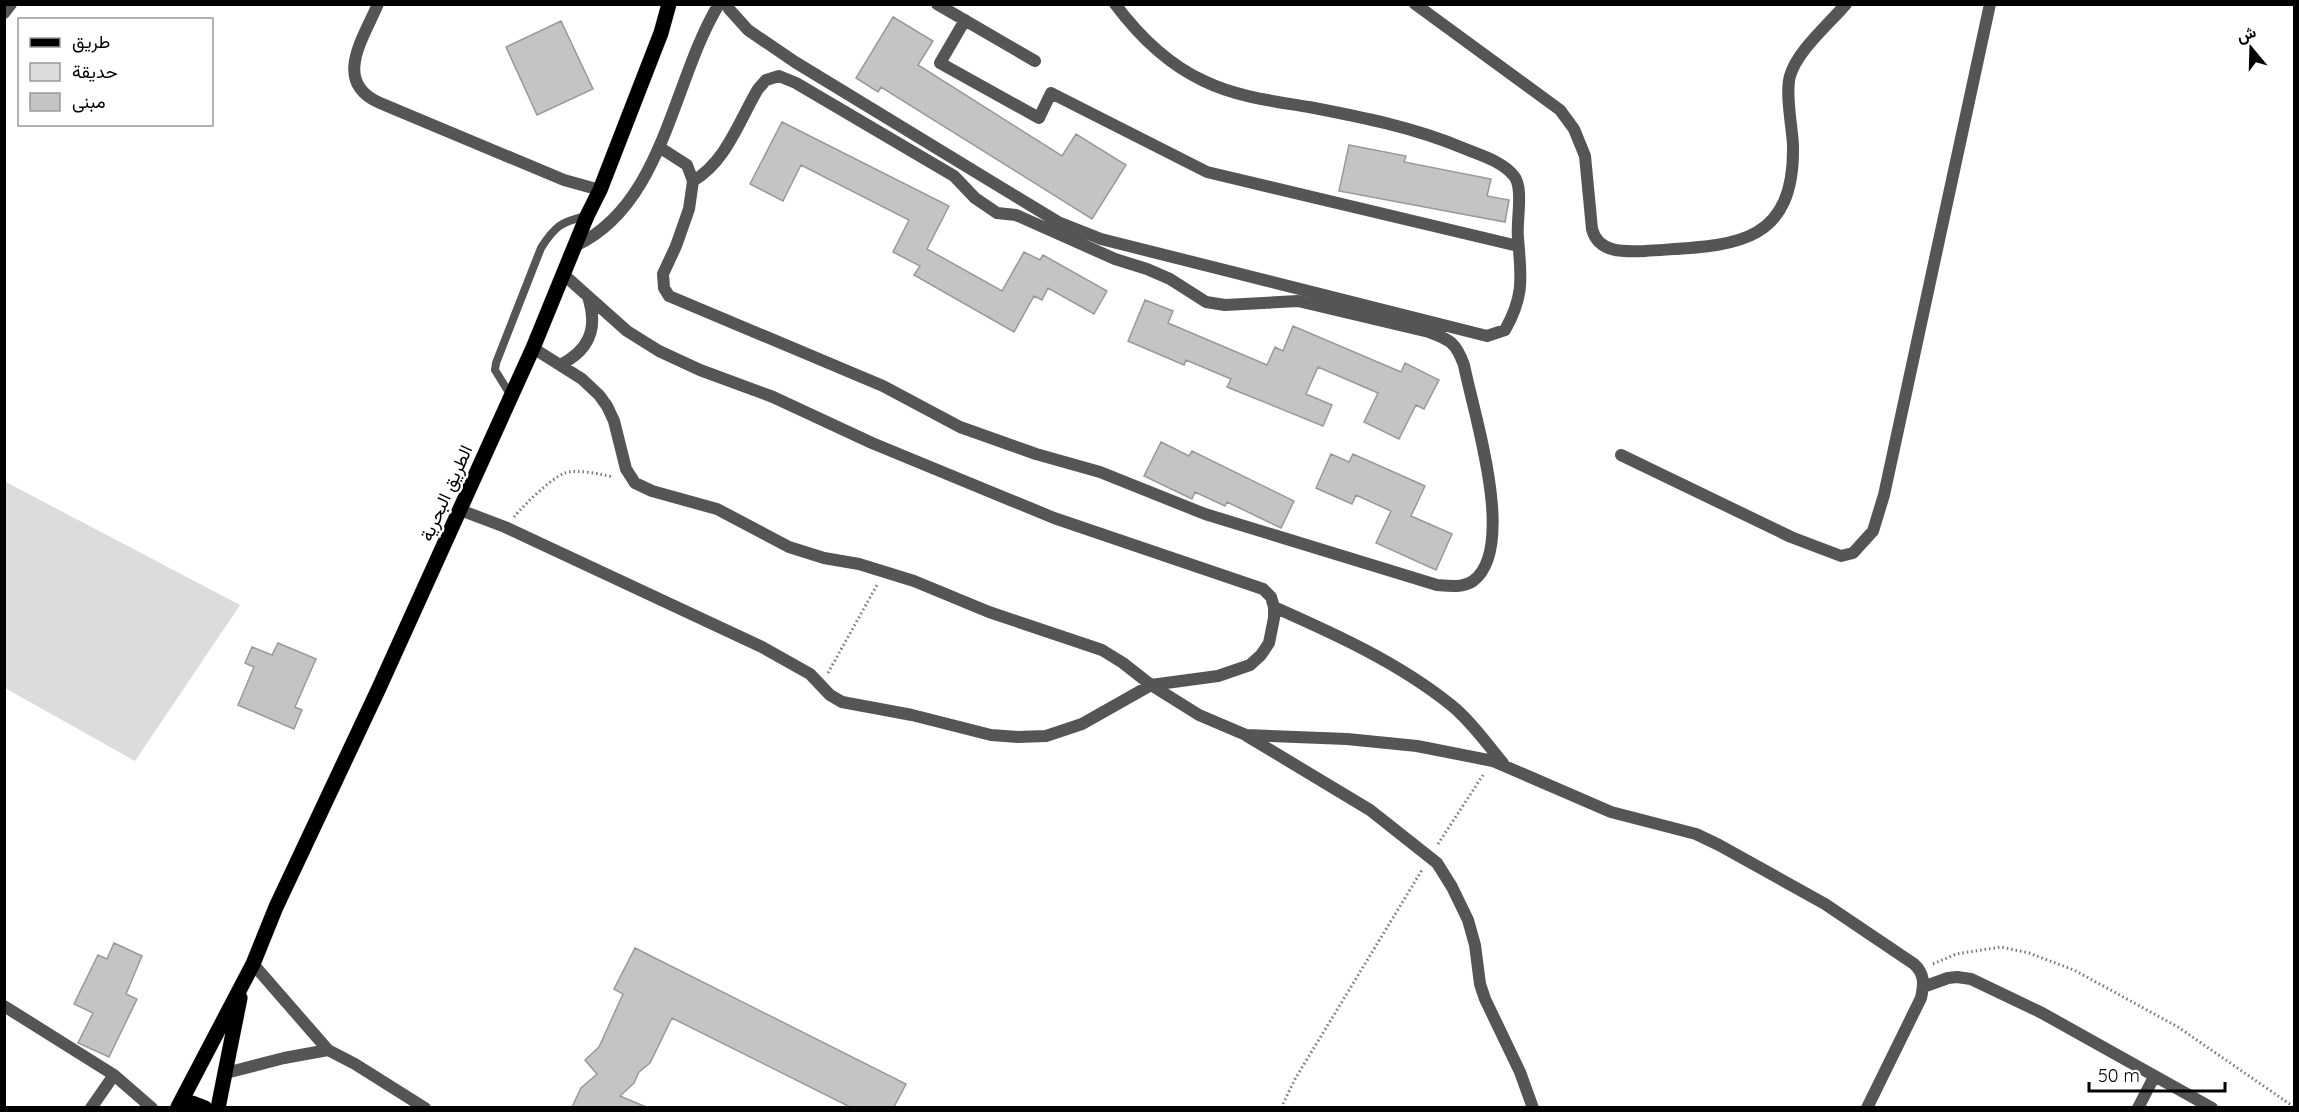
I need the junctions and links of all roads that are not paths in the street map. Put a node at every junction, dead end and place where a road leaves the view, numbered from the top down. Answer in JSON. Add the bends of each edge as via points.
{"nodes":[{"id":1,"x":11,"y":4,"type":"edge"},
{"id":2,"x":378,"y":4,"type":"edge"},
{"id":3,"x":719,"y":4,"type":"edge"},
{"id":4,"x":728,"y":4,"type":"edge"},
{"id":5,"x":937,"y":4,"type":"edge"},
{"id":6,"x":1115,"y":4,"type":"edge"},
{"id":7,"x":1415,"y":4,"type":"edge"},
{"id":8,"x":1846,"y":4,"type":"edge"},
{"id":9,"x":1990,"y":4,"type":"edge"},
{"id":10,"x":670,"y":6,"type":"edge"},
{"id":11,"x":4,"y":13,"type":"edge"},
{"id":12,"x":965,"y":20,"type":"junction"},
{"id":13,"x":1035,"y":61,"type":"dead end"},
{"id":14,"x":659,"y":147,"type":"junction"},
{"id":15,"x":693,"y":181,"type":"junction"},
{"id":16,"x":600,"y":190,"type":"junction"},
{"id":17,"x":587,"y":216,"type":"junction"},
{"id":18,"x":575,"y":246,"type":"junction"},
{"id":19,"x":1518,"y":246,"type":"junction"},
{"id":20,"x":563,"y":274,"type":"junction"},
{"id":21,"x":589,"y":299,"type":"junction"},
{"id":22,"x":533,"y":348,"type":"junction"},
{"id":23,"x":560,"y":365,"type":"junction"},
{"id":24,"x":511,"y":396,"type":"junction"},
{"id":25,"x":1621,"y":455,"type":"dead end"},
{"id":26,"x":460,"y":510,"type":"junction"},
{"id":27,"x":1274,"y":607,"type":"junction"},
{"id":28,"x":1151,"y":685,"type":"junction"},
{"id":29,"x":1246,"y":735,"type":"junction"},
{"id":30,"x":1506,"y":766,"type":"junction"},
{"id":31,"x":253,"y":964,"type":"junction"},
{"id":32,"x":242,"y":984,"type":"junction"},
{"id":33,"x":1923,"y":987,"type":"junction"},
{"id":34,"x":4,"y":1006,"type":"edge"},
{"id":35,"x":328,"y":1050,"type":"junction"},
{"id":36,"x":226,"y":1073,"type":"junction"},
{"id":37,"x":114,"y":1075,"type":"junction"},
{"id":38,"x":2154,"y":1077,"type":"junction"},
{"id":39,"x":91,"y":1107,"type":"edge"},
{"id":40,"x":152,"y":1107,"type":"edge"},
{"id":41,"x":178,"y":1107,"type":"edge"},
{"id":42,"x":205,"y":1107,"type":"edge"},
{"id":43,"x":218,"y":1107,"type":"edge"},
{"id":44,"x":425,"y":1107,"type":"edge"},
{"id":45,"x":1533,"y":1107,"type":"edge"},
{"id":46,"x":1867,"y":1107,"type":"edge"},
{"id":47,"x":2138,"y":1107,"type":"edge"},
{"id":48,"x":2212,"y":1107,"type":"edge"}],
"edges":[{"from":1,"to":11,"type":"street"},
{"from":2,"to":16,"type":"street","via":[[354,67],[354,79],[361,92],[564,180]]},
{"from":3,"to":14,"type":"street"},
{"from":4,"to":19,"type":"street","via":[[748,30],[795,62],[1058,222],[1101,239],[1486,336],[1505,330],[1518,301],[1522,276]]},
{"from":5,"to":12,"type":"street"},
{"from":6,"to":19,"type":"street","via":[[1150,46],[1204,81],[1245,96],[1405,127],[1499,163],[1515,177],[1519,193]]},
{"from":7,"to":8,"type":"street","via":[[1560,110],[1574,129],[1585,156],[1596,240],[1608,249],[1640,251],[1733,243],[1756,233],[1781,210],[1791,184],[1790,76],[1801,56]]},
{"from":9,"to":25,"type":"street","via":[[1874,531],[1853,553],[1841,556],[1791,537]]},
{"from":10,"to":16,"type":"main road","name":"الطريق البحرية"},
{"from":12,"to":13,"type":"street"},
{"from":12,"to":19,"type":"street","via":[[940,63],[1039,118],[1051,93],[1207,172]]},
{"from":14,"to":15,"type":"street","via":[[687,165]]},
{"from":14,"to":18,"type":"street","via":[[615,219]]},
{"from":15,"to":15,"type":"street","via":[[688,209],[663,274],[669,296],[883,386],[960,427],[1100,472],[1205,514],[1437,585],[1456,587],[1472,582],[1489,558],[1494,517],[1486,467],[1464,365],[1458,350],[1447,339],[1298,301],[1225,305],[1206,302],[1147,269],[1016,215],[997,213],[954,176],[779,76],[766,80],[758,89],[718,162]]},
{"from":16,"to":17,"type":"main road","name":"الطريق البحرية"},
{"from":17,"to":18,"type":"main road","name":"الطريق البحرية"},
{"from":17,"to":24,"type":"lane","via":[[564,221],[541,248],[496,363],[495,370]]},
{"from":18,"to":20,"type":"main road","name":"الطريق البحرية"},
{"from":20,"to":21,"type":"street"},
{"from":20,"to":22,"type":"main road","name":"الطريق البحرية"},
{"from":21,"to":23,"type":"street","via":[[593,330],[573,359]]},
{"from":21,"to":27,"type":"street","via":[[642,341],[700,370],[773,397],[872,443],[1054,518],[1263,589]]},
{"from":22,"to":23,"type":"street"},
{"from":22,"to":24,"type":"main road","name":"الطريق البحرية"},
{"from":23,"to":28,"type":"street","via":[[582,379],[607,406],[626,469],[635,483],[717,509],[789,547],[914,581],[989,612],[1102,650]]},
{"from":24,"to":26,"type":"main road","name":"الطريق البحرية"},
{"from":26,"to":28,"type":"street","via":[[505,527],[762,647],[810,674],[836,699],[852,705],[991,735],[1046,736],[1106,712]]},
{"from":26,"to":31,"type":"main road","name":"الطريق البحرية"},
{"from":27,"to":28,"type":"street","via":[[1269,643],[1250,665],[1218,676]]},
{"from":27,"to":30,"type":"street","via":[[1344,639],[1424,686],[1453,706]]},
{"from":28,"to":29,"type":"street","via":[[1199,715]]},
{"from":29,"to":30,"type":"street","via":[[1347,738],[1417,746]]},
{"from":29,"to":45,"type":"street","via":[[1370,810],[1437,862],[1468,920],[1485,999]]},
{"from":30,"to":33,"type":"street","via":[[1611,812],[1696,834],[1719,845],[1825,904],[1920,970]]},
{"from":31,"to":32,"type":"main road","name":"الطريق البحرية"},
{"from":31,"to":35,"type":"street"},
{"from":32,"to":36,"type":"main road"},
{"from":32,"to":41,"type":"main road","name":"الطريق البحرية"},
{"from":33,"to":38,"type":"street","via":[[1957,977],[1971,979],[2042,1013]]},
{"from":33,"to":46,"type":"street"},
{"from":34,"to":37,"type":"street"},
{"from":35,"to":36,"type":"street"},
{"from":35,"to":44,"type":"street"},
{"from":36,"to":43,"type":"main road"},
{"from":37,"to":39,"type":"street"},
{"from":37,"to":40,"type":"street"},
{"from":38,"to":47,"type":"street"},
{"from":38,"to":48,"type":"street"},
{"from":41,"to":42,"type":"main road","via":[[192,1103]]}]}
